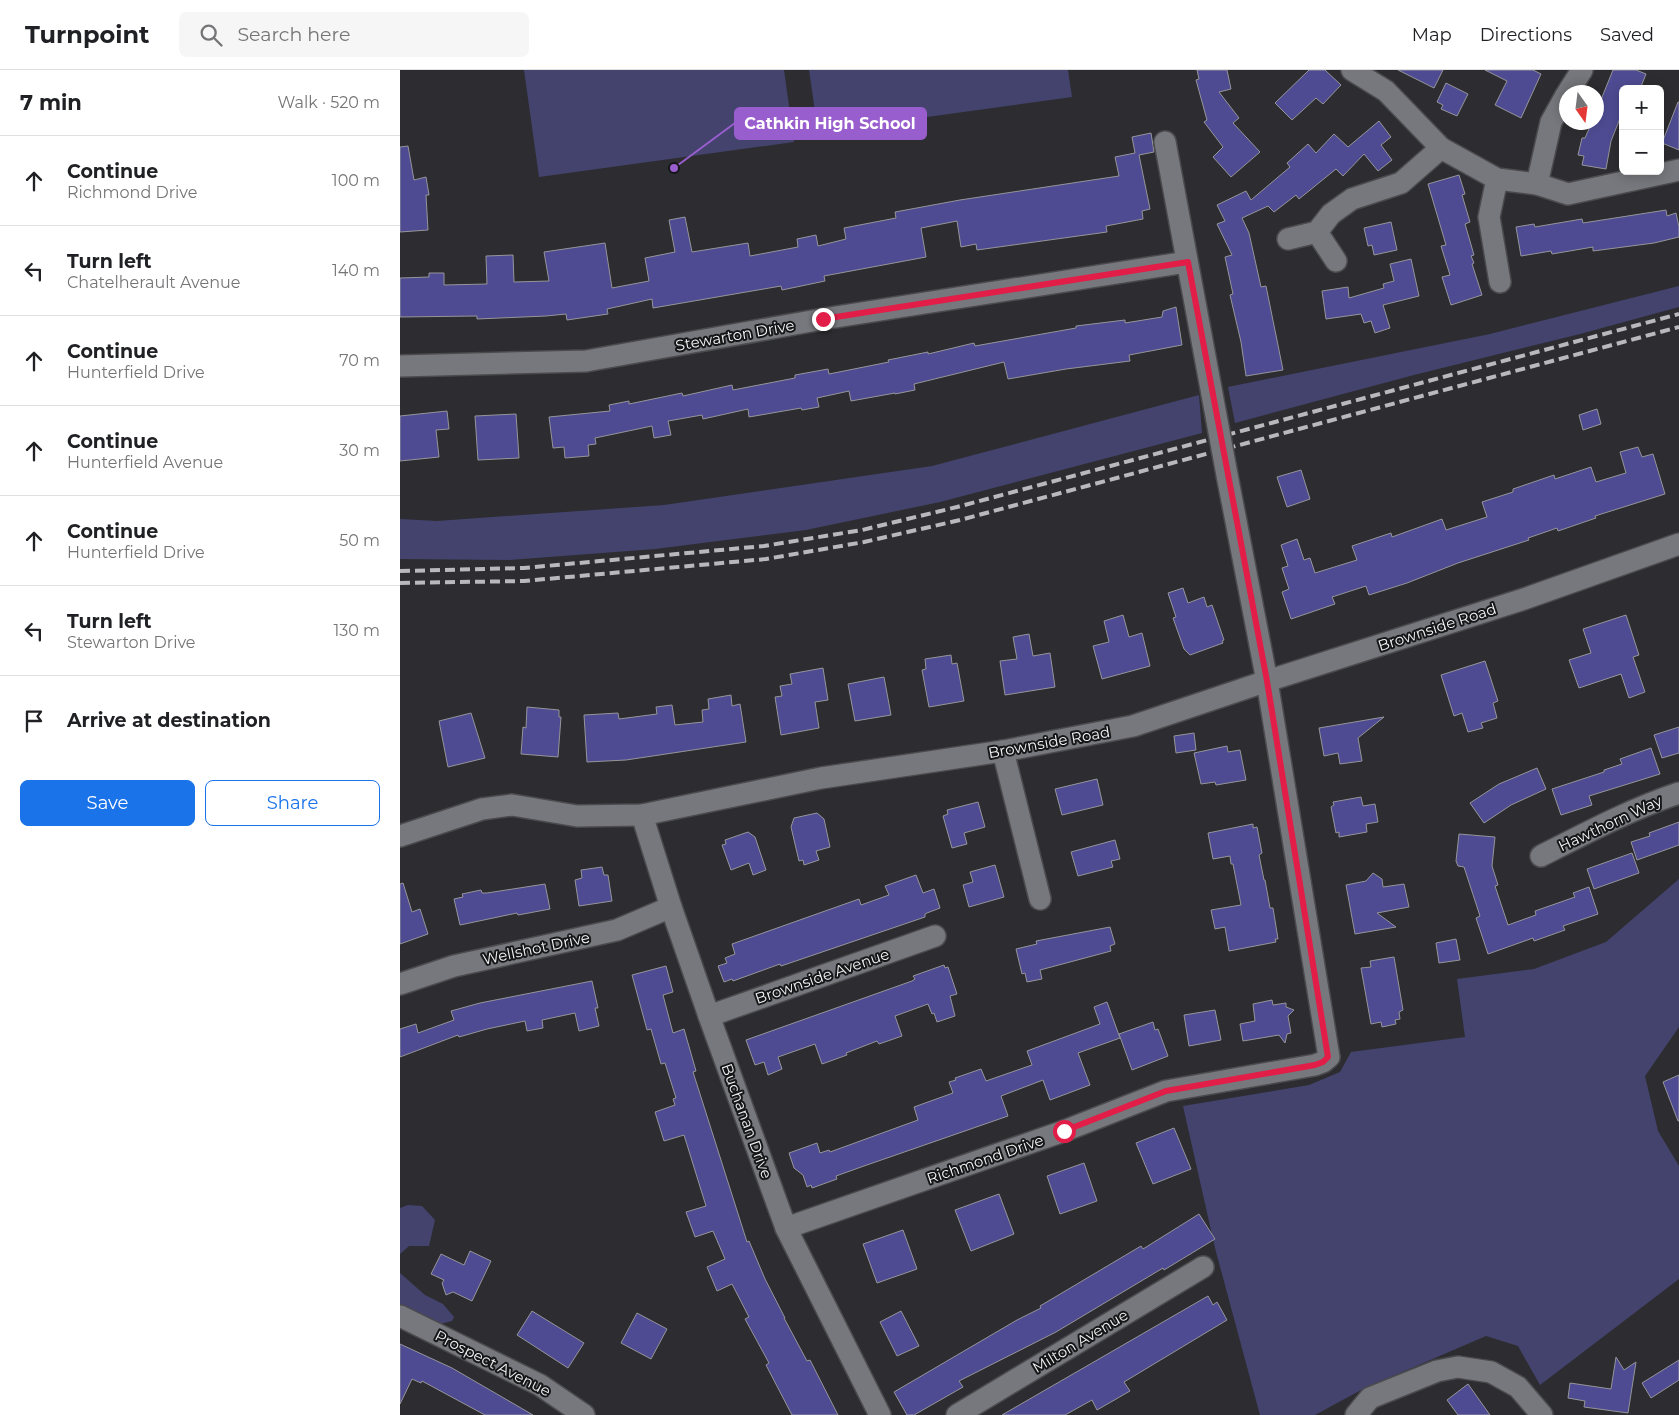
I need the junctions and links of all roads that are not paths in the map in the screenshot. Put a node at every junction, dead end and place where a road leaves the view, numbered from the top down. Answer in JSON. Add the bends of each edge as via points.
{"nodes":[{"id":1,"x":1352,"y":70,"type":"edge"},
{"id":2,"x":1582,"y":70,"type":"edge"},
{"id":3,"x":1573,"y":85,"type":"edge"},
{"id":4,"x":1559,"y":108,"type":"edge"},
{"id":5,"x":1165,"y":142,"type":"dead end"},
{"id":6,"x":1441,"y":148,"type":"junction"},
{"id":7,"x":1679,"y":170,"type":"edge"},
{"id":8,"x":1497,"y":178,"type":"junction"},
{"id":9,"x":1537,"y":184,"type":"junction"},
{"id":10,"x":1317,"y":232,"type":"junction"},
{"id":11,"x":1288,"y":239,"type":"dead end"},
{"id":12,"x":1336,"y":261,"type":"dead end"},
{"id":13,"x":1188,"y":262,"type":"junction"},
{"id":14,"x":1500,"y":282,"type":"dead end"},
{"id":15,"x":400,"y":366,"type":"edge"},
{"id":16,"x":1679,"y":544,"type":"edge"},
{"id":17,"x":1267,"y":681,"type":"junction"},
{"id":18,"x":1003,"y":751,"type":"junction"},
{"id":19,"x":1679,"y":793,"type":"edge"},
{"id":20,"x":642,"y":815,"type":"junction"},
{"id":21,"x":400,"y":836,"type":"edge"},
{"id":22,"x":1541,"y":856,"type":"dead end"},
{"id":23,"x":1040,"y":899,"type":"dead end"},
{"id":24,"x":671,"y":907,"type":"junction"},
{"id":25,"x":935,"y":936,"type":"dead end"},
{"id":26,"x":400,"y":984,"type":"edge"},
{"id":27,"x":709,"y":1016,"type":"junction"},
{"id":28,"x":786,"y":1228,"type":"junction"},
{"id":29,"x":1203,"y":1267,"type":"dead end"},
{"id":30,"x":400,"y":1316,"type":"edge"},
{"id":31,"x":584,"y":1415,"type":"edge"},
{"id":32,"x":880,"y":1415,"type":"edge"},
{"id":33,"x":957,"y":1415,"type":"edge"},
{"id":34,"x":1356,"y":1415,"type":"edge"},
{"id":35,"x":1542,"y":1415,"type":"edge"}],
"edges":[{"from":1,"to":6,"type":"street","via":[[1386,91]]},
{"from":2,"to":3,"type":"street"},
{"from":4,"to":9,"type":"street","via":[[1551,122]]},
{"from":5,"to":13,"type":"street"},
{"from":6,"to":8,"type":"street"},
{"from":6,"to":10,"type":"street","via":[[1401,183],[1352,200],[1331,214]]},
{"from":7,"to":9,"type":"street","via":[[1568,194]]},
{"from":8,"to":9,"type":"street"},
{"from":8,"to":14,"type":"street","via":[[1489,217]]},
{"from":10,"to":11,"type":"street"},
{"from":10,"to":12,"type":"street"},
{"from":13,"to":15,"type":"street","name":"Stewarton Drive","via":[[823,319],[586,361]]},
{"from":13,"to":17,"type":"street","bridge":true},
{"from":16,"to":17,"type":"street","name":"Brownside Road","via":[[1524,599]]},
{"from":17,"to":18,"type":"street","name":"Brownside Road","via":[[1133,726]]},
{"from":17,"to":28,"type":"street","name":"Richmond Drive","via":[[1328,1057],[1315,1065],[1166,1091],[1055,1134]]},
{"from":18,"to":20,"type":"street","name":"Brownside Road","via":[[821,778]]},
{"from":18,"to":23,"type":"street"},
{"from":19,"to":22,"type":"street","name":"Hawthorn Way","via":[[1659,799]]},
{"from":20,"to":21,"type":"street","name":"Brownside Road","via":[[577,816],[512,805],[482,808]]},
{"from":20,"to":24,"type":"street","name":"Buchanan Drive"},
{"from":24,"to":26,"type":"street","name":"Wellshot Drive","via":[[617,930],[454,966]]},
{"from":24,"to":27,"type":"street","name":"Buchanan Drive"},
{"from":25,"to":27,"type":"street","name":"Brownside Avenue"},
{"from":27,"to":28,"type":"street","name":"Buchanan Drive"},
{"from":28,"to":32,"type":"street","name":"Buchanan Drive"},
{"from":29,"to":33,"type":"street","name":"Milton Avenue"},
{"from":30,"to":31,"type":"street","name":"Prospect Avenue","via":[[540,1385]]},
{"from":34,"to":35,"type":"street","via":[[1370,1398],[1437,1371],[1458,1367],[1491,1372],[1518,1387]]}]}
